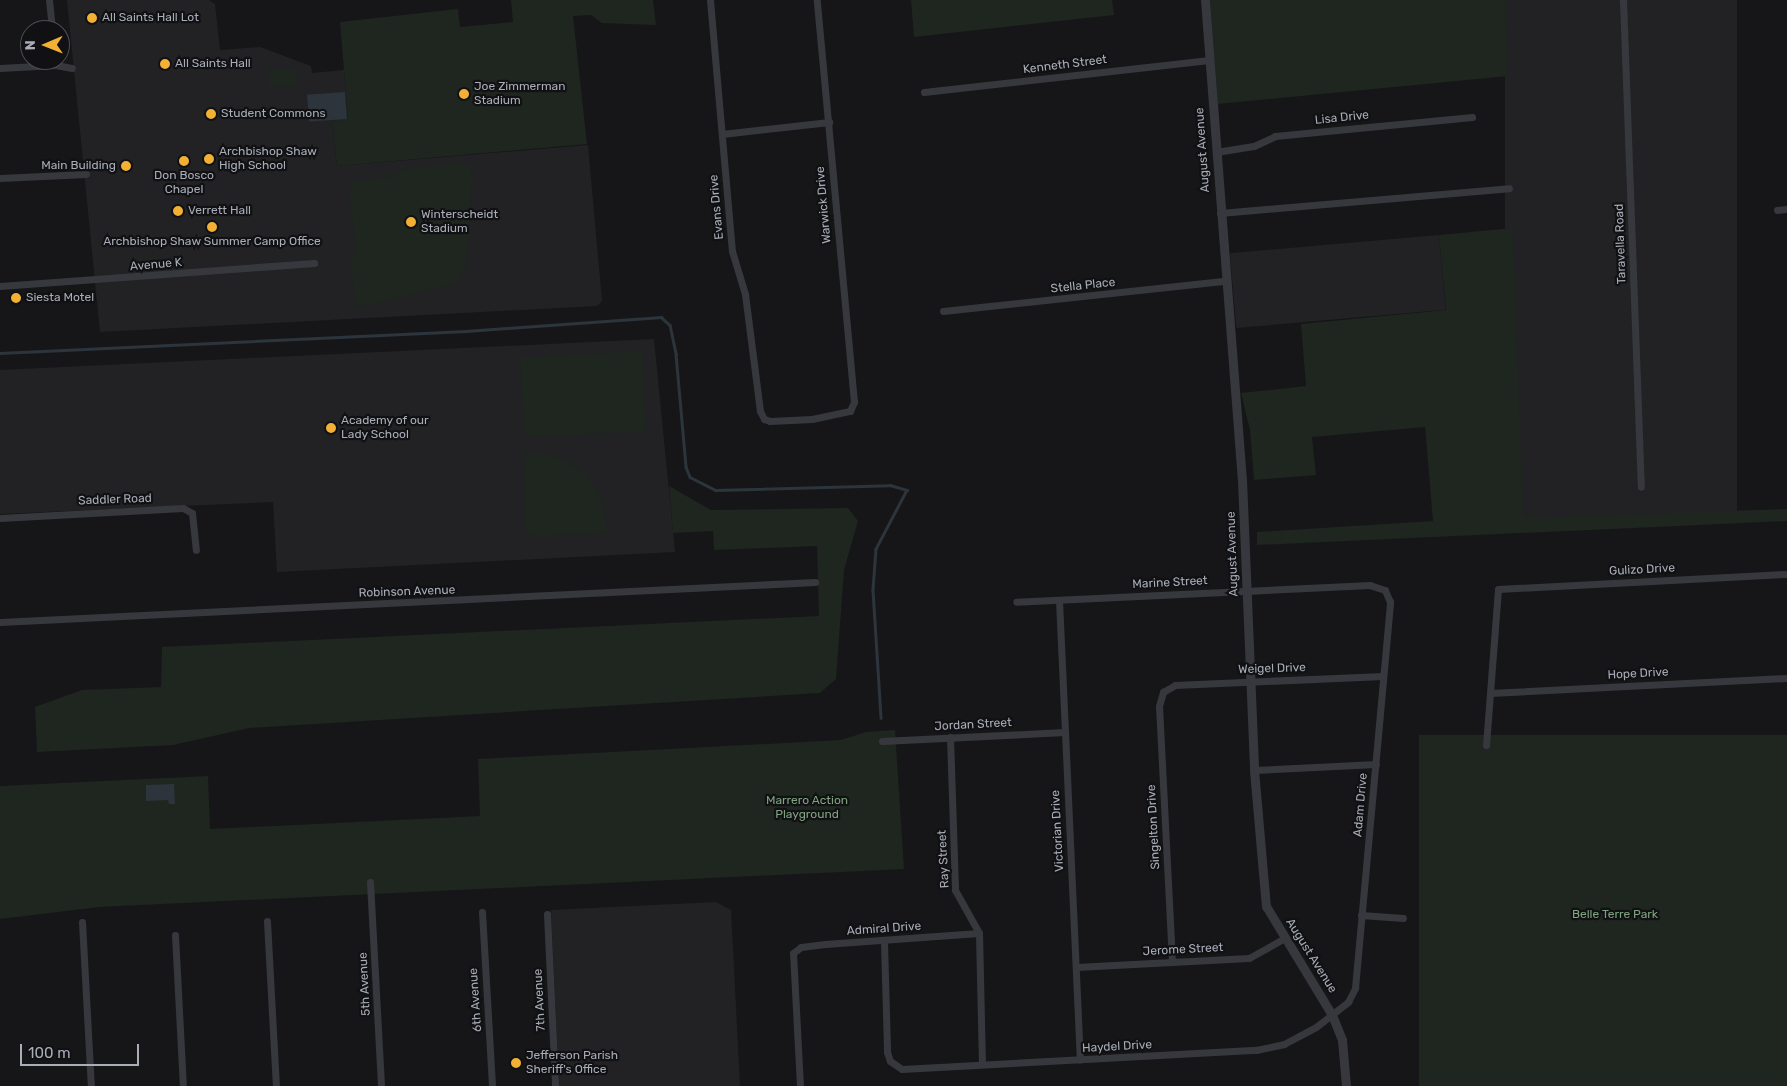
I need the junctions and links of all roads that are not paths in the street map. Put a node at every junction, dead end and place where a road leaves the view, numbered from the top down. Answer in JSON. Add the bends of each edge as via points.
{"nodes":[{"id":1,"x":49,"y":0,"type":"edge"},
{"id":2,"x":710,"y":0,"type":"edge"},
{"id":3,"x":817,"y":0,"type":"edge"},
{"id":4,"x":1205,"y":0,"type":"edge"},
{"id":5,"x":1623,"y":0,"type":"edge"},
{"id":6,"x":51,"y":20,"type":"edge"},
{"id":7,"x":1209,"y":60,"type":"junction"},
{"id":8,"x":20,"y":66,"type":"edge"},
{"id":9,"x":0,"y":68,"type":"edge"},
{"id":10,"x":924,"y":92,"type":"dead end"},
{"id":11,"x":1472,"y":117,"type":"dead end"},
{"id":12,"x":828,"y":122,"type":"junction"},
{"id":13,"x":722,"y":134,"type":"junction"},
{"id":14,"x":1216,"y":152,"type":"junction"},
{"id":15,"x":86,"y":174,"type":"dead end"},
{"id":16,"x":0,"y":178,"type":"edge"},
{"id":17,"x":1509,"y":188,"type":"dead end"},
{"id":18,"x":1787,"y":209,"type":"edge"},
{"id":19,"x":1777,"y":210,"type":"dead end"},
{"id":20,"x":1220,"y":213,"type":"junction"},
{"id":21,"x":314,"y":263,"type":"dead end"},
{"id":22,"x":1226,"y":281,"type":"junction"},
{"id":23,"x":0,"y":286,"type":"edge"},
{"id":24,"x":943,"y":311,"type":"dead end"},
{"id":25,"x":760,"y":411,"type":"joint"},
{"id":26,"x":1642,"y":487,"type":"dead end"},
{"id":27,"x":0,"y":518,"type":"edge"},
{"id":28,"x":196,"y":550,"type":"dead end"},
{"id":29,"x":1787,"y":574,"type":"edge"},
{"id":30,"x":815,"y":582,"type":"dead end"},
{"id":31,"x":1385,"y":590,"type":"joint"},
{"id":32,"x":1246,"y":591,"type":"junction"},
{"id":33,"x":1059,"y":600,"type":"junction"},
{"id":34,"x":1016,"y":602,"type":"dead end"},
{"id":35,"x":0,"y":622,"type":"edge"},
{"id":36,"x":1384,"y":676,"type":"junction"},
{"id":37,"x":1787,"y":678,"type":"edge"},
{"id":38,"x":1252,"y":680,"type":"junction"},
{"id":39,"x":1163,"y":692,"type":"joint"},
{"id":40,"x":1490,"y":693,"type":"junction"},
{"id":41,"x":1065,"y":732,"type":"junction"},
{"id":42,"x":950,"y":737,"type":"junction"},
{"id":43,"x":882,"y":741,"type":"dead end"},
{"id":44,"x":1486,"y":745,"type":"dead end"},
{"id":45,"x":1376,"y":764,"type":"junction"},
{"id":46,"x":1254,"y":770,"type":"junction"},
{"id":47,"x":370,"y":882,"type":"dead end"},
{"id":48,"x":482,"y":912,"type":"dead end"},
{"id":49,"x":547,"y":914,"type":"dead end"},
{"id":50,"x":1362,"y":916,"type":"junction"},
{"id":51,"x":1404,"y":918,"type":"dead end"},
{"id":52,"x":267,"y":921,"type":"dead end"},
{"id":53,"x":82,"y":922,"type":"dead end"},
{"id":54,"x":979,"y":933,"type":"junction"},
{"id":55,"x":175,"y":936,"type":"dead end"},
{"id":56,"x":1285,"y":938,"type":"junction"},
{"id":57,"x":884,"y":942,"type":"junction"},
{"id":58,"x":1172,"y":962,"type":"junction"},
{"id":59,"x":1076,"y":967,"type":"junction"},
{"id":60,"x":1332,"y":1016,"type":"junction"},
{"id":61,"x":1080,"y":1060,"type":"junction"},
{"id":62,"x":982,"y":1064,"type":"junction"},
{"id":63,"x":91,"y":1086,"type":"edge"},
{"id":64,"x":183,"y":1086,"type":"edge"},
{"id":65,"x":276,"y":1086,"type":"edge"},
{"id":66,"x":381,"y":1086,"type":"edge"},
{"id":67,"x":492,"y":1086,"type":"edge"},
{"id":68,"x":555,"y":1086,"type":"edge"},
{"id":69,"x":800,"y":1086,"type":"edge"},
{"id":70,"x":1346,"y":1086,"type":"edge"}],
"edges":[{"from":1,"to":6,"type":"street"},
{"from":2,"to":13,"type":"street","name":"Evans Drive"},
{"from":3,"to":12,"type":"street","name":"Warwick Drive"},
{"from":4,"to":7,"type":"street","name":"August Avenue"},
{"from":5,"to":26,"type":"street","name":"Taravella Road"},
{"from":7,"to":10,"type":"street","name":"Kenneth Street"},
{"from":7,"to":14,"type":"street","name":"August Avenue"},
{"from":8,"to":9,"type":"street"},
{"from":11,"to":14,"type":"street","name":"Lisa Drive","via":[[1275,136],[1254,146]]},
{"from":12,"to":13,"type":"street"},
{"from":12,"to":25,"type":"street","name":"Warwick Drive","via":[[853,408],[812,419],[770,421],[764,420]]},
{"from":13,"to":25,"type":"street","name":"Evans Drive","via":[[732,252],[745,294]]},
{"from":14,"to":20,"type":"street","name":"August Avenue"},
{"from":15,"to":16,"type":"street"},
{"from":17,"to":20,"type":"street"},
{"from":18,"to":19,"type":"street"},
{"from":20,"to":22,"type":"street","name":"August Avenue"},
{"from":21,"to":23,"type":"street","name":"Avenue K"},
{"from":22,"to":24,"type":"street","name":"Stella Place"},
{"from":22,"to":32,"type":"street","name":"August Avenue","via":[[1242,480]]},
{"from":27,"to":28,"type":"street","name":"Saddler Road","via":[[183,508],[192,513]]},
{"from":29,"to":40,"type":"street","name":"Gulizo Drive","via":[[1498,589]]},
{"from":30,"to":35,"type":"street","name":"Robinson Avenue"},
{"from":31,"to":32,"type":"street","name":"Marine Street","via":[[1370,585]]},
{"from":31,"to":36,"type":"street","name":"Adam Drive","via":[[1390,602]]},
{"from":32,"to":33,"type":"street","name":"Marine Street"},
{"from":32,"to":38,"type":"street","name":"August Avenue"},
{"from":33,"to":34,"type":"street","name":"Marine Street"},
{"from":33,"to":41,"type":"street","name":"Victorian Drive"},
{"from":36,"to":38,"type":"street","name":"Weigel Drive"},
{"from":36,"to":45,"type":"street","name":"Adam Drive"},
{"from":37,"to":40,"type":"street","name":"Hope Drive"},
{"from":38,"to":39,"type":"street","name":"Weigel Drive","via":[[1176,685]]},
{"from":38,"to":46,"type":"street","name":"August Avenue"},
{"from":39,"to":58,"type":"street","name":"Singelton Drive","via":[[1159,706]]},
{"from":40,"to":44,"type":"street"},
{"from":41,"to":42,"type":"street","name":"Jordan Street"},
{"from":41,"to":59,"type":"street","name":"Victorian Drive"},
{"from":42,"to":43,"type":"street","name":"Jordan Street"},
{"from":42,"to":54,"type":"street","name":"Ray Street","via":[[955,890]]},
{"from":45,"to":46,"type":"street"},
{"from":45,"to":50,"type":"street","name":"Adam Drive"},
{"from":46,"to":56,"type":"street","name":"August Avenue","via":[[1266,906]]},
{"from":47,"to":66,"type":"street","name":"5th Avenue"},
{"from":48,"to":67,"type":"street","name":"6th Avenue"},
{"from":49,"to":68,"type":"street","name":"7th Avenue"},
{"from":50,"to":51,"type":"street"},
{"from":50,"to":60,"type":"street","name":"Adam Drive","via":[[1355,988],[1348,1002]]},
{"from":52,"to":65,"type":"street"},
{"from":53,"to":63,"type":"street"},
{"from":54,"to":57,"type":"street","name":"Admiral Drive"},
{"from":54,"to":62,"type":"street","name":"Ray Street"},
{"from":55,"to":64,"type":"street"},
{"from":56,"to":58,"type":"street","name":"Jerome Street","via":[[1249,958]]},
{"from":56,"to":60,"type":"street","name":"August Avenue"},
{"from":57,"to":62,"type":"street","name":"Haydel Drive","via":[[887,1052],[895,1066],[911,1069]]},
{"from":57,"to":69,"type":"street","name":"Admiral Drive","via":[[809,946],[793,953]]},
{"from":58,"to":59,"type":"street","name":"Jerome Street"},
{"from":59,"to":61,"type":"street","name":"Victorian Drive"},
{"from":60,"to":61,"type":"street","name":"Haydel Drive","via":[[1284,1044],[1256,1050]]},
{"from":60,"to":70,"type":"street","name":"August Avenue","via":[[1342,1040]]},
{"from":61,"to":62,"type":"street","name":"Haydel Drive"}]}
